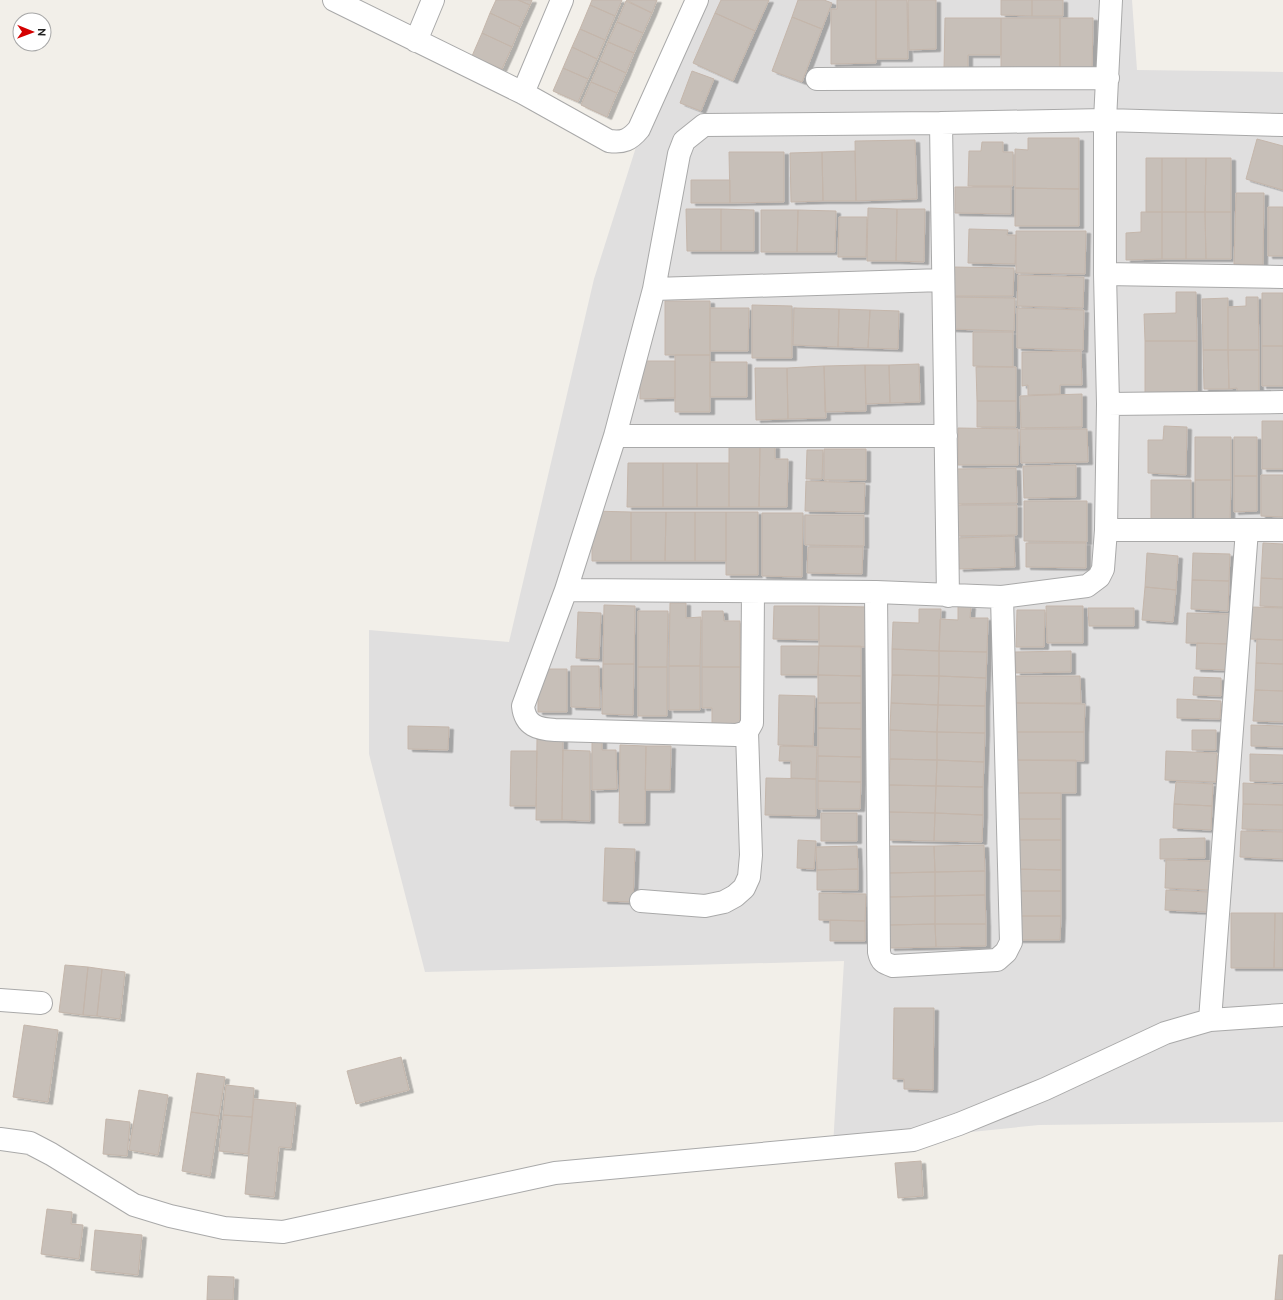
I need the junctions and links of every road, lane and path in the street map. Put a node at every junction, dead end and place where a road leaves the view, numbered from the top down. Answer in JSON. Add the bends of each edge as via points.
{"nodes":[{"id":1,"x":334,"y":0,"type":"edge"},
{"id":2,"x":433,"y":0,"type":"edge"},
{"id":3,"x":562,"y":0,"type":"edge"},
{"id":4,"x":697,"y":0,"type":"edge"},
{"id":5,"x":1111,"y":0,"type":"edge"},
{"id":6,"x":416,"y":41,"type":"junction"},
{"id":7,"x":1108,"y":78,"type":"junction"},
{"id":8,"x":817,"y":79,"type":"dead end"},
{"id":9,"x":523,"y":94,"type":"junction"},
{"id":10,"x":1105,"y":120,"type":"junction"},
{"id":11,"x":942,"y":123,"type":"junction"},
{"id":12,"x":1283,"y":125,"type":"edge"},
{"id":13,"x":1105,"y":274,"type":"junction"},
{"id":14,"x":1283,"y":277,"type":"edge"},
{"id":15,"x":943,"y":280,"type":"junction"},
{"id":16,"x":654,"y":289,"type":"junction"},
{"id":17,"x":1283,"y":402,"type":"edge"},
{"id":18,"x":1108,"y":404,"type":"junction"},
{"id":19,"x":615,"y":436,"type":"junction"},
{"id":20,"x":946,"y":436,"type":"junction"},
{"id":21,"x":1106,"y":530,"type":"junction"},
{"id":22,"x":1247,"y":530,"type":"junction"},
{"id":23,"x":1283,"y":530,"type":"edge"},
{"id":24,"x":566,"y":590,"type":"junction"},
{"id":25,"x":753,"y":592,"type":"junction"},
{"id":26,"x":876,"y":592,"type":"junction"},
{"id":27,"x":948,"y":596,"type":"junction"},
{"id":28,"x":1002,"y":597,"type":"junction"},
{"id":29,"x":747,"y":732,"type":"junction"},
{"id":30,"x":641,"y":902,"type":"dead end"},
{"id":31,"x":0,"y":1000,"type":"edge"},
{"id":32,"x":41,"y":1003,"type":"dead end"},
{"id":33,"x":1283,"y":1015,"type":"edge"},
{"id":34,"x":1210,"y":1020,"type":"junction"},
{"id":35,"x":0,"y":1139,"type":"edge"}],
"edges":[{"from":1,"to":6,"type":"street"},
{"from":2,"to":6,"type":"street"},
{"from":3,"to":9,"type":"street"},
{"from":4,"to":9,"type":"street","via":[[639,128],[626,141],[608,141]]},
{"from":5,"to":7,"type":"street"},
{"from":6,"to":9,"type":"street"},
{"from":7,"to":8,"type":"street"},
{"from":7,"to":10,"type":"street"},
{"from":10,"to":11,"type":"street"},
{"from":10,"to":12,"type":"street"},
{"from":10,"to":13,"type":"street"},
{"from":11,"to":15,"type":"street"},
{"from":11,"to":16,"type":"street","via":[[704,125],[684,141],[679,154]]},
{"from":13,"to":14,"type":"street"},
{"from":13,"to":18,"type":"street"},
{"from":15,"to":16,"type":"street"},
{"from":15,"to":20,"type":"street"},
{"from":16,"to":19,"type":"street"},
{"from":17,"to":18,"type":"street"},
{"from":18,"to":21,"type":"street"},
{"from":19,"to":20,"type":"street"},
{"from":19,"to":24,"type":"street"},
{"from":20,"to":27,"type":"street"},
{"from":21,"to":22,"type":"street"},
{"from":21,"to":28,"type":"street","via":[[1103,569],[1099,577],[1087,586]]},
{"from":22,"to":23,"type":"street"},
{"from":22,"to":34,"type":"street"},
{"from":24,"to":25,"type":"street"},
{"from":24,"to":29,"type":"street","via":[[523,706],[527,721],[533,727],[555,730],[689,734],[736,735]]},
{"from":25,"to":26,"type":"street"},
{"from":25,"to":29,"type":"street","via":[[752,723]]},
{"from":26,"to":27,"type":"street"},
{"from":26,"to":28,"type":"street","via":[[879,952],[880,959],[893,966],[997,960],[1006,952],[1011,942]]},
{"from":27,"to":28,"type":"street"},
{"from":29,"to":30,"type":"street","via":[[751,855],[749,877],[744,888],[724,902],[705,906]]},
{"from":31,"to":32,"type":"street"},
{"from":33,"to":34,"type":"street"},
{"from":34,"to":35,"type":"street","via":[[1165,1033],[1045,1089],[914,1140],[555,1173],[284,1232],[224,1228],[134,1205],[30,1143]]}]}
